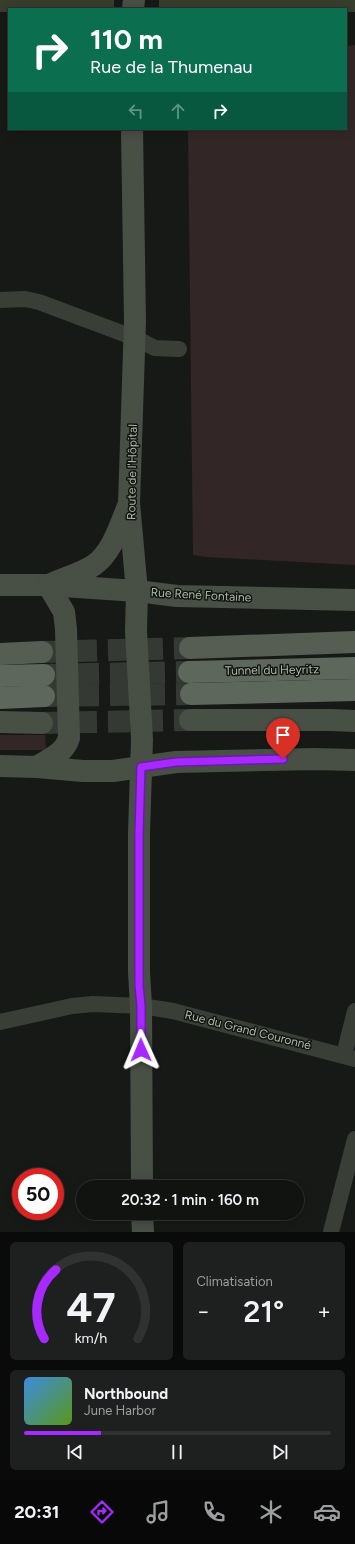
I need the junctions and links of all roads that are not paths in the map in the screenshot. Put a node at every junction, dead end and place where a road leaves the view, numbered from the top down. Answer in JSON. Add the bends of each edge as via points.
{"nodes":[{"id":1,"x":132,"y":130,"type":"edge"},
{"id":2,"x":0,"y":300,"type":"edge"},
{"id":3,"x":135,"y":338,"type":"junction"},
{"id":4,"x":179,"y":349,"type":"dead end"},
{"id":5,"x":129,"y":503,"type":"junction"},
{"id":6,"x":0,"y":585,"type":"edge"},
{"id":7,"x":48,"y":585,"type":"junction"},
{"id":8,"x":137,"y":591,"type":"junction"},
{"id":9,"x":355,"y":600,"type":"edge"},
{"id":10,"x":355,"y":642,"type":"edge"},
{"id":11,"x":190,"y":648,"type":"tunnel mouth"},
{"id":12,"x":42,"y":652,"type":"tunnel mouth"},
{"id":13,"x":0,"y":654,"type":"edge"},
{"id":14,"x":355,"y":668,"type":"edge"},
{"id":15,"x":189,"y":672,"type":"tunnel mouth"},
{"id":16,"x":44,"y":674,"type":"tunnel mouth"},
{"id":17,"x":0,"y":676,"type":"edge"},
{"id":18,"x":355,"y":690,"type":"edge"},
{"id":19,"x":191,"y":694,"type":"tunnel mouth"},
{"id":20,"x":44,"y":696,"type":"tunnel mouth"},
{"id":21,"x":0,"y":698,"type":"edge"},
{"id":22,"x":190,"y":720,"type":"tunnel mouth"},
{"id":23,"x":355,"y":721,"type":"edge"},
{"id":24,"x":0,"y":722,"type":"edge"},
{"id":25,"x":42,"y":723,"type":"tunnel mouth"},
{"id":26,"x":355,"y":760,"type":"edge"},
{"id":27,"x":0,"y":766,"type":"edge"},
{"id":28,"x":37,"y":767,"type":"junction"},
{"id":29,"x":141,"y":767,"type":"junction"},
{"id":30,"x":141,"y":1006,"type":"junction"},
{"id":31,"x":355,"y":1011,"type":"edge"},
{"id":32,"x":0,"y":1022,"type":"edge"},
{"id":33,"x":349,"y":1057,"type":"edge"},
{"id":34,"x":355,"y":1138,"type":"edge"},
{"id":35,"x":142,"y":1180,"type":"edge"},
{"id":36,"x":142,"y":1220,"type":"edge"},
{"id":37,"x":142,"y":1232,"type":"edge"},
{"id":38,"x":331,"y":1232,"type":"edge"}],
"edges":[{"from":1,"to":3,"type":"main road","name":"Route de l'Hôpital"},
{"from":2,"to":3,"type":"street","via":[[26,299],[39,302]]},
{"from":3,"to":4,"type":"street","via":[[155,348]]},
{"from":3,"to":5,"type":"main road","name":"Route de l'Hôpital"},
{"from":5,"to":7,"type":"main road","via":[[110,546],[100,561],[94,566]]},
{"from":5,"to":8,"type":"main road","name":"Route de l'Hôpital"},
{"from":6,"to":7,"type":"main road","name":"Rue René Fontaine"},
{"from":7,"to":8,"type":"main road","name":"Rue René Fontaine"},
{"from":7,"to":28,"type":"main road","via":[[64,612],[69,738],[62,751]]},
{"from":8,"to":9,"type":"main road","name":"Rue René Fontaine","via":[[177,596]]},
{"from":8,"to":29,"type":"main road","name":"Route de l'Hôpital"},
{"from":10,"to":11,"type":"main road"},
{"from":12,"to":13,"type":"main road"},
{"from":14,"to":15,"type":"highway","name":"Tunnel du Heyritz"},
{"from":16,"to":17,"type":"highway"},
{"from":18,"to":19,"type":"highway","name":"Tunnel du Heyritz"},
{"from":20,"to":21,"type":"highway"},
{"from":22,"to":23,"type":"main road"},
{"from":24,"to":25,"type":"main road"},
{"from":26,"to":29,"type":"main road","via":[[176,762]]},
{"from":27,"to":28,"type":"main road"},
{"from":28,"to":29,"type":"main road","via":[[83,771],[113,771]]},
{"from":29,"to":30,"type":"main road"},
{"from":30,"to":32,"type":"street","name":"Rue du Grand Couronné","via":[[72,1006]]},
{"from":30,"to":33,"type":"street","name":"Rue du Grand Couronné","via":[[173,1011]]},
{"from":30,"to":35,"type":"main road"},
{"from":31,"to":33,"type":"street"},
{"from":34,"to":38,"type":"street"},
{"from":36,"to":37,"type":"main road"}]}
